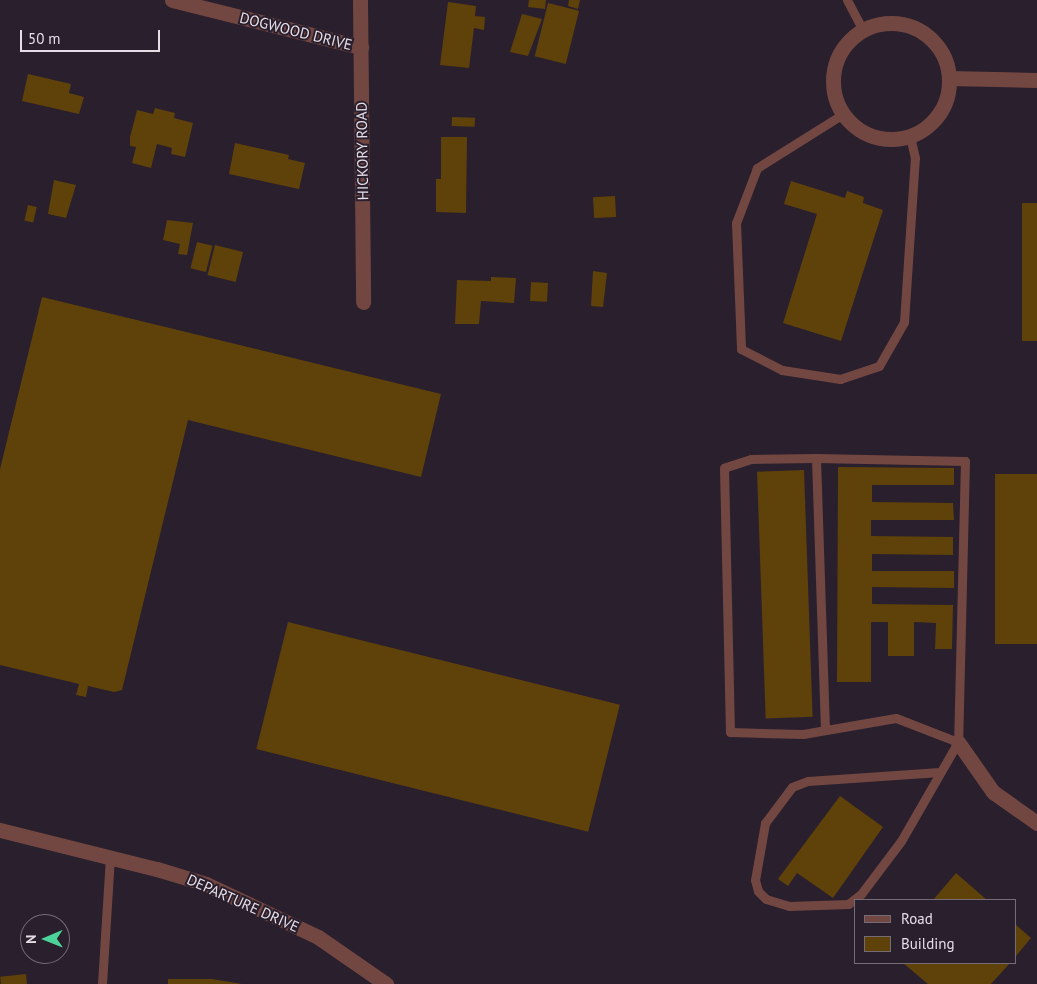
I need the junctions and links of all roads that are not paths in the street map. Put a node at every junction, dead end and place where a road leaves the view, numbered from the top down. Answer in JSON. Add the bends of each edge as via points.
{"nodes":[{"id":1,"x":172,"y":0,"type":"edge"},
{"id":2,"x":360,"y":0,"type":"edge"},
{"id":3,"x":844,"y":1,"type":"edge"},
{"id":4,"x":863,"y":30,"type":"junction"},
{"id":5,"x":361,"y":47,"type":"junction"},
{"id":6,"x":949,"y":78,"type":"junction"},
{"id":7,"x":1037,"y":80,"type":"edge"},
{"id":8,"x":843,"y":114,"type":"junction"},
{"id":9,"x":910,"y":137,"type":"junction"},
{"id":10,"x":363,"y":302,"type":"dead end"},
{"id":11,"x":816,"y":458,"type":"junction"},
{"id":12,"x":824,"y":730,"type":"junction"},
{"id":13,"x":958,"y":742,"type":"junction"},
{"id":14,"x":940,"y":772,"type":"junction"},
{"id":15,"x":1037,"y":823,"type":"edge"},
{"id":16,"x":0,"y":830,"type":"edge"},
{"id":17,"x":110,"y":857,"type":"junction"},
{"id":18,"x":854,"y":899,"type":"edge"},
{"id":19,"x":854,"y":899,"type":"edge"},
{"id":20,"x":102,"y":984,"type":"edge"},
{"id":21,"x":386,"y":984,"type":"edge"}],
"edges":[{"from":1,"to":5,"type":"street","name":"DOGWOOD DRIVE"},
{"from":2,"to":5,"type":"street","name":"HICKORY ROAD"},
{"from":3,"to":4,"type":"lane"},
{"from":4,"to":6,"type":"street","via":[[882,24],[901,24],[919,30],[940,51]]},
{"from":4,"to":8,"type":"street","via":[[848,42],[835,68],[835,96]]},
{"from":5,"to":10,"type":"street","name":"HICKORY ROAD"},
{"from":6,"to":7,"type":"street"},
{"from":6,"to":9,"type":"street","via":[[947,97],[939,114],[926,128]]},
{"from":8,"to":9,"type":"street","via":[[856,128],[872,137],[891,140]]},
{"from":8,"to":9,"type":"lane","via":[[757,168],[736,223],[741,348],[782,370],[840,380],[879,366],[904,322],[915,158]]},
{"from":11,"to":12,"type":"lane"},
{"from":11,"to":12,"type":"lane","via":[[751,459],[724,468],[730,732],[803,734]]},
{"from":11,"to":13,"type":"lane","via":[[965,461]]},
{"from":12,"to":13,"type":"lane","via":[[896,718]]},
{"from":13,"to":14,"type":"lane"},
{"from":13,"to":15,"type":"street","via":[[993,792]]},
{"from":14,"to":18,"type":"lane","via":[[901,842]]},
{"from":14,"to":19,"type":"lane","via":[[808,781],[792,787],[765,823],[755,880],[758,891],[766,899],[789,906],[848,904]]},
{"from":16,"to":17,"type":"street","name":"DEPARTURE DRIVE"},
{"from":17,"to":20,"type":"lane"},
{"from":17,"to":21,"type":"street","name":"DEPARTURE DRIVE","via":[[206,884],[265,909],[318,937]]}]}
